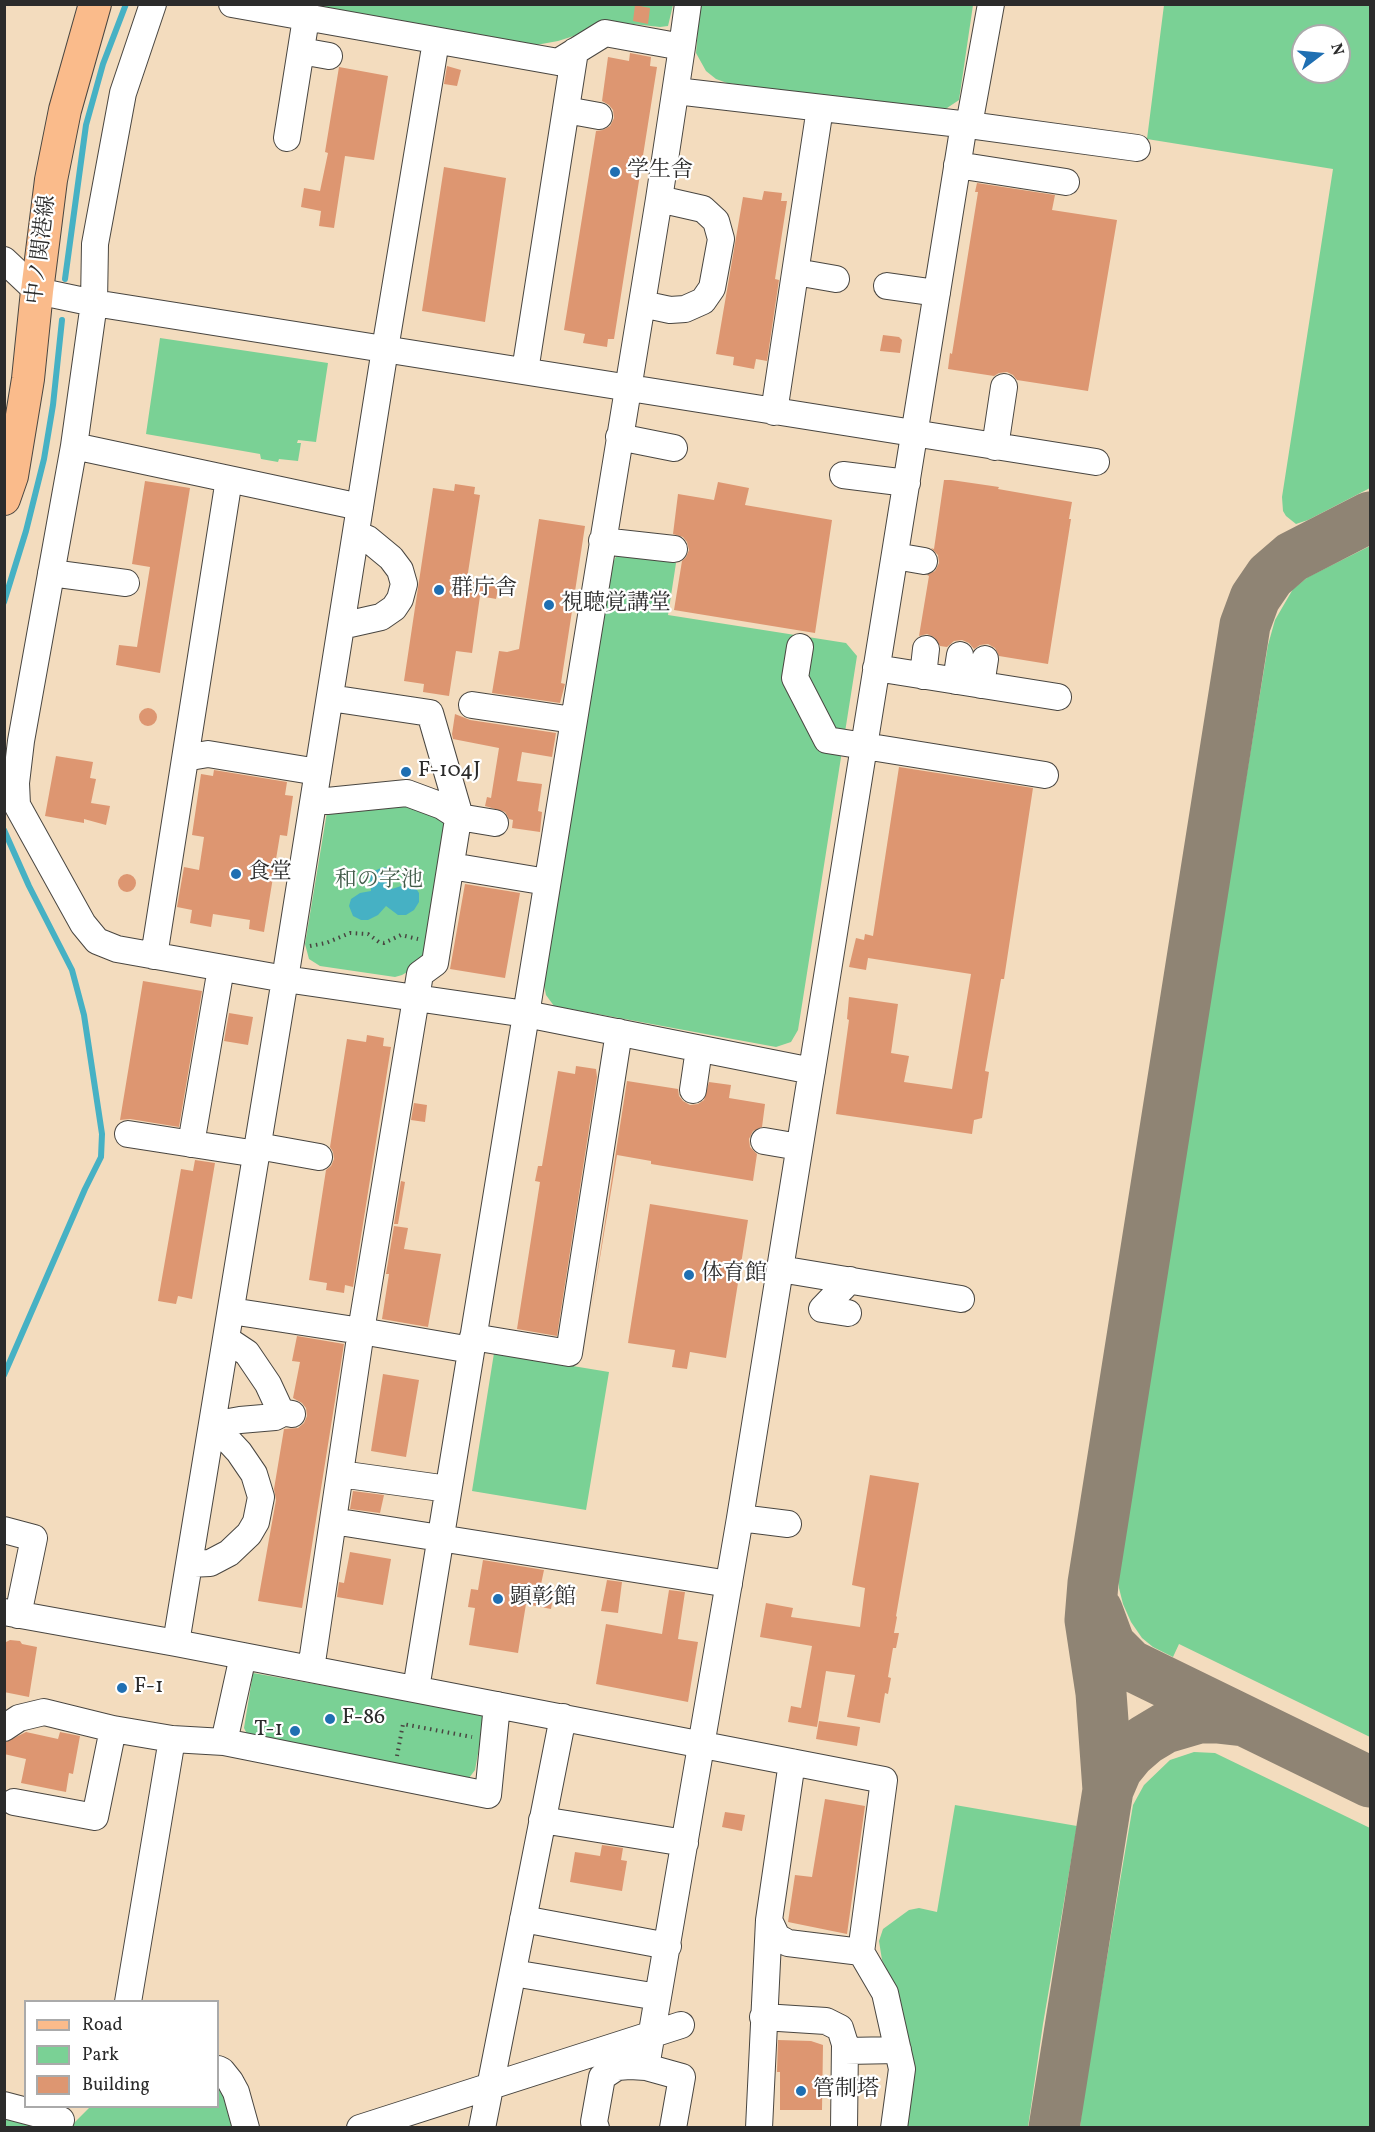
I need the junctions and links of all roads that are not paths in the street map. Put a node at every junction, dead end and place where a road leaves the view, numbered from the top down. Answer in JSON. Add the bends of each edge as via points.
{"nodes":[{"id":1,"x":96,"y":4,"type":"edge"},
{"id":2,"x":153,"y":4,"type":"edge"},
{"id":3,"x":232,"y":4,"type":"edge"},
{"id":4,"x":688,"y":4,"type":"edge"},
{"id":5,"x":991,"y":4,"type":"edge"},
{"id":6,"x":306,"y":18,"type":"junction"},
{"id":7,"x":436,"y":41,"type":"junction"},
{"id":8,"x":682,"y":47,"type":"junction"},
{"id":9,"x":301,"y":51,"type":"junction"},
{"id":10,"x":575,"y":51,"type":"junction"},
{"id":11,"x":329,"y":56,"type":"dead end"},
{"id":12,"x":676,"y":91,"type":"junction"},
{"id":13,"x":820,"y":108,"type":"junction"},
{"id":14,"x":566,"y":110,"type":"junction"},
{"id":15,"x":599,"y":116,"type":"dead end"},
{"id":16,"x":966,"y":125,"type":"junction"},
{"id":17,"x":287,"y":138,"type":"dead end"},
{"id":18,"x":1137,"y":148,"type":"dead end"},
{"id":19,"x":957,"y":165,"type":"junction"},
{"id":20,"x":1066,"y":182,"type":"dead end"},
{"id":21,"x":659,"y":199,"type":"junction"},
{"id":22,"x":4,"y":260,"type":"edge"},
{"id":23,"x":796,"y":272,"type":"junction"},
{"id":24,"x":836,"y":279,"type":"dead end"},
{"id":25,"x":887,"y":286,"type":"dead end"},
{"id":26,"x":37,"y":291,"type":"junction"},
{"id":27,"x":937,"y":293,"type":"junction"},
{"id":28,"x":94,"y":303,"type":"junction"},
{"id":29,"x":642,"y":304,"type":"junction"},
{"id":30,"x":385,"y":349,"type":"junction"},
{"id":31,"x":525,"y":371,"type":"junction"},
{"id":32,"x":627,"y":387,"type":"junction"},
{"id":33,"x":1004,"y":387,"type":"dead end"},
{"id":34,"x":774,"y":412,"type":"junction"},
{"id":35,"x":915,"y":435,"type":"junction"},
{"id":36,"x":619,"y":437,"type":"junction"},
{"id":37,"x":74,"y":446,"type":"junction"},
{"id":38,"x":995,"y":447,"type":"junction"},
{"id":39,"x":674,"y":448,"type":"dead end"},
{"id":40,"x":1096,"y":462,"type":"dead end"},
{"id":41,"x":843,"y":475,"type":"dead end"},
{"id":42,"x":229,"y":479,"type":"junction"},
{"id":43,"x":907,"y":483,"type":"junction"},
{"id":44,"x":4,"y":499,"type":"edge"},
{"id":45,"x":360,"y":507,"type":"junction"},
{"id":46,"x":356,"y":534,"type":"junction"},
{"id":47,"x":602,"y":541,"type":"junction"},
{"id":48,"x":674,"y":549,"type":"dead end"},
{"id":49,"x":895,"y":556,"type":"junction"},
{"id":50,"x":924,"y":561,"type":"dead end"},
{"id":51,"x":51,"y":573,"type":"junction"},
{"id":52,"x":126,"y":583,"type":"dead end"},
{"id":53,"x":341,"y":626,"type":"junction"},
{"id":54,"x":800,"y":647,"type":"dead end"},
{"id":55,"x":926,"y":649,"type":"dead end"},
{"id":56,"x":960,"y":655,"type":"dead end"},
{"id":57,"x":985,"y":659,"type":"dead end"},
{"id":58,"x":876,"y":668,"type":"junction"},
{"id":59,"x":923,"y":676,"type":"junction"},
{"id":60,"x":956,"y":681,"type":"junction"},
{"id":61,"x":981,"y":685,"type":"junction"},
{"id":62,"x":330,"y":698,"type":"junction"},
{"id":63,"x":1058,"y":698,"type":"dead end"},
{"id":64,"x":472,"y":705,"type":"dead end"},
{"id":65,"x":573,"y":720,"type":"junction"},
{"id":66,"x":863,"y":746,"type":"junction"},
{"id":67,"x":186,"y":753,"type":"junction"},
{"id":68,"x":318,"y":772,"type":"junction"},
{"id":69,"x":1046,"y":775,"type":"dead end"},
{"id":70,"x":314,"y":798,"type":"junction"},
{"id":71,"x":459,"y":817,"type":"junction"},
{"id":72,"x":495,"y":823,"type":"dead end"},
{"id":73,"x":451,"y":866,"type":"junction"},
{"id":74,"x":547,"y":882,"type":"junction"},
{"id":75,"x":154,"y":956,"type":"junction"},
{"id":76,"x":230,"y":970,"type":"junction"},
{"id":77,"x":285,"y":979,"type":"junction"},
{"id":78,"x":416,"y":998,"type":"junction"},
{"id":79,"x":232,"y":1010,"type":"dead end"},
{"id":80,"x":526,"y":1014,"type":"junction"},
{"id":81,"x":619,"y":1032,"type":"junction"},
{"id":82,"x":699,"y":1049,"type":"junction"},
{"id":83,"x":812,"y":1071,"type":"junction"},
{"id":84,"x":693,"y":1090,"type":"dead end"},
{"id":85,"x":128,"y":1134,"type":"dead end"},
{"id":86,"x":764,"y":1142,"type":"dead end"},
{"id":87,"x":191,"y":1144,"type":"junction"},
{"id":88,"x":799,"y":1147,"type":"junction"},
{"id":89,"x":257,"y":1150,"type":"junction"},
{"id":90,"x":319,"y":1157,"type":"dead end"},
{"id":91,"x":780,"y":1269,"type":"junction"},
{"id":92,"x":850,"y":1280,"type":"junction"},
{"id":93,"x":962,"y":1299,"type":"dead end"},
{"id":94,"x":231,"y":1311,"type":"junction"},
{"id":95,"x":848,"y":1313,"type":"dead end"},
{"id":96,"x":361,"y":1331,"type":"junction"},
{"id":97,"x":226,"y":1339,"type":"junction"},
{"id":98,"x":472,"y":1344,"type":"junction"},
{"id":99,"x":212,"y":1427,"type":"junction"},
{"id":100,"x":340,"y":1474,"type":"junction"},
{"id":101,"x":448,"y":1489,"type":"junction"},
{"id":102,"x":740,"y":1518,"type":"junction"},
{"id":103,"x":333,"y":1521,"type":"junction"},
{"id":104,"x":788,"y":1524,"type":"dead end"},
{"id":105,"x":13,"y":1536,"type":"edge"},
{"id":106,"x":440,"y":1540,"type":"junction"},
{"id":107,"x":189,"y":1564,"type":"junction"},
{"id":108,"x":729,"y":1584,"type":"junction"},
{"id":109,"x":11,"y":1614,"type":"edge"},
{"id":110,"x":176,"y":1643,"type":"junction"},
{"id":111,"x":243,"y":1656,"type":"junction"},
{"id":112,"x":311,"y":1669,"type":"junction"},
{"id":113,"x":416,"y":1689,"type":"junction"},
{"id":114,"x":497,"y":1705,"type":"junction"},
{"id":115,"x":563,"y":1717,"type":"junction"},
{"id":116,"x":4,"y":1728,"type":"edge"},
{"id":117,"x":112,"y":1729,"type":"junction"},
{"id":118,"x":172,"y":1738,"type":"junction"},
{"id":119,"x":224,"y":1742,"type":"junction"},
{"id":120,"x":703,"y":1743,"type":"junction"},
{"id":121,"x":792,"y":1762,"type":"junction"},
{"id":122,"x":14,"y":1802,"type":"dead end"},
{"id":123,"x":542,"y":1820,"type":"junction"},
{"id":124,"x":685,"y":1843,"type":"junction"},
{"id":125,"x":523,"y":1919,"type":"junction"},
{"id":126,"x":769,"y":1920,"type":"junction"},
{"id":127,"x":668,"y":1946,"type":"junction"},
{"id":128,"x":861,"y":1952,"type":"junction"},
{"id":129,"x":513,"y":1973,"type":"junction"},
{"id":130,"x":658,"y":1997,"type":"junction"},
{"id":131,"x":128,"y":2000,"type":"edge"},
{"id":132,"x":763,"y":2017,"type":"junction"},
{"id":133,"x":681,"y":2025,"type":"dead end"},
{"id":134,"x":652,"y":2033,"type":"junction"},
{"id":135,"x":898,"y":2050,"type":"junction"},
{"id":136,"x":845,"y":2051,"type":"junction"},
{"id":137,"x":646,"y":2067,"type":"junction"},
{"id":138,"x":219,"y":2070,"type":"edge"},
{"id":139,"x":490,"y":2087,"type":"junction"},
{"id":140,"x":4,"y":2105,"type":"edge"},
{"id":141,"x":62,"y":2118,"type":"edge"},
{"id":142,"x":246,"y":2127,"type":"edge"},
{"id":143,"x":360,"y":2127,"type":"edge"},
{"id":144,"x":482,"y":2127,"type":"edge"},
{"id":145,"x":596,"y":2127,"type":"edge"},
{"id":146,"x":673,"y":2127,"type":"edge"},
{"id":147,"x":759,"y":2127,"type":"edge"},
{"id":148,"x":844,"y":2127,"type":"edge"},
{"id":149,"x":894,"y":2127,"type":"edge"}],
"edges":[{"from":1,"to":26,"type":"main road","name":"中ノ関港線","via":[[65,110],[51,180]]},
{"from":2,"to":28,"type":"street","via":[[123,93],[95,243]]},
{"from":3,"to":6,"type":"street"},
{"from":4,"to":8,"type":"street"},
{"from":5,"to":16,"type":"street"},
{"from":6,"to":7,"type":"street"},
{"from":6,"to":9,"type":"street"},
{"from":7,"to":10,"type":"street","via":[[558,62]]},
{"from":7,"to":30,"type":"street"},
{"from":8,"to":10,"type":"street","via":[[605,33]]},
{"from":8,"to":12,"type":"street"},
{"from":9,"to":11,"type":"street"},
{"from":9,"to":17,"type":"street"},
{"from":10,"to":14,"type":"street"},
{"from":12,"to":13,"type":"street"},
{"from":12,"to":21,"type":"street"},
{"from":13,"to":16,"type":"street"},
{"from":13,"to":23,"type":"street"},
{"from":14,"to":15,"type":"street"},
{"from":14,"to":31,"type":"street","via":[[559,221]]},
{"from":16,"to":18,"type":"street"},
{"from":16,"to":19,"type":"street"},
{"from":19,"to":20,"type":"street"},
{"from":19,"to":27,"type":"street"},
{"from":21,"to":29,"type":"street"},
{"from":21,"to":29,"type":"street","via":[[703,209],[716,221],[721,239],[712,288],[703,301],[685,309]]},
{"from":22,"to":26,"type":"street"},
{"from":23,"to":24,"type":"street"},
{"from":23,"to":34,"type":"street"},
{"from":25,"to":27,"type":"street"},
{"from":26,"to":28,"type":"street"},
{"from":26,"to":44,"type":"main road","name":"中ノ関港線","via":[[24,403],[12,476]]},
{"from":27,"to":35,"type":"street"},
{"from":28,"to":30,"type":"street"},
{"from":28,"to":37,"type":"street"},
{"from":29,"to":32,"type":"street"},
{"from":30,"to":31,"type":"street"},
{"from":30,"to":45,"type":"street"},
{"from":31,"to":32,"type":"street"},
{"from":32,"to":34,"type":"street"},
{"from":32,"to":36,"type":"street"},
{"from":33,"to":38,"type":"street"},
{"from":34,"to":35,"type":"street"},
{"from":35,"to":38,"type":"street"},
{"from":35,"to":43,"type":"street"},
{"from":36,"to":39,"type":"street"},
{"from":36,"to":47,"type":"street"},
{"from":37,"to":42,"type":"street"},
{"from":37,"to":51,"type":"street"},
{"from":38,"to":40,"type":"street"},
{"from":41,"to":43,"type":"street"},
{"from":42,"to":45,"type":"street"},
{"from":42,"to":67,"type":"street"},
{"from":43,"to":49,"type":"street"},
{"from":45,"to":46,"type":"street"},
{"from":46,"to":53,"type":"street"},
{"from":46,"to":53,"type":"street","via":[[391,558],[404,584],[394,608],[381,617]]},
{"from":47,"to":48,"type":"street"},
{"from":47,"to":65,"type":"street"},
{"from":49,"to":50,"type":"street"},
{"from":49,"to":58,"type":"street"},
{"from":51,"to":52,"type":"street"},
{"from":51,"to":75,"type":"street","via":[[21,741],[17,805],[83,924],[97,942]]},
{"from":53,"to":62,"type":"street"},
{"from":54,"to":66,"type":"street","via":[[795,678],[827,740]]},
{"from":55,"to":59,"type":"street"},
{"from":56,"to":60,"type":"street"},
{"from":57,"to":61,"type":"street"},
{"from":58,"to":59,"type":"street"},
{"from":58,"to":66,"type":"street"},
{"from":59,"to":60,"type":"street"},
{"from":60,"to":61,"type":"street"},
{"from":61,"to":63,"type":"street"},
{"from":62,"to":68,"type":"street"},
{"from":62,"to":71,"type":"street","via":[[430,714]]},
{"from":64,"to":65,"type":"street"},
{"from":65,"to":74,"type":"street"},
{"from":66,"to":69,"type":"street"},
{"from":66,"to":83,"type":"street"},
{"from":67,"to":68,"type":"street"},
{"from":67,"to":75,"type":"street"},
{"from":68,"to":70,"type":"street"},
{"from":70,"to":71,"type":"street","via":[[327,801],[407,793]]},
{"from":70,"to":77,"type":"street"},
{"from":71,"to":72,"type":"street"},
{"from":71,"to":73,"type":"street"},
{"from":73,"to":74,"type":"street"},
{"from":73,"to":78,"type":"street","via":[[435,963],[420,974]]},
{"from":74,"to":80,"type":"street"},
{"from":75,"to":76,"type":"street"},
{"from":76,"to":77,"type":"street"},
{"from":76,"to":79,"type":"street"},
{"from":76,"to":87,"type":"street"},
{"from":77,"to":78,"type":"street"},
{"from":77,"to":89,"type":"street"},
{"from":78,"to":80,"type":"street"},
{"from":78,"to":96,"type":"street"},
{"from":80,"to":81,"type":"street"},
{"from":80,"to":98,"type":"street"},
{"from":81,"to":82,"type":"street"},
{"from":81,"to":98,"type":"street","via":[[569,1353]]},
{"from":82,"to":83,"type":"street"},
{"from":82,"to":84,"type":"street"},
{"from":83,"to":88,"type":"street"},
{"from":85,"to":87,"type":"street"},
{"from":86,"to":88,"type":"street"},
{"from":87,"to":89,"type":"street"},
{"from":88,"to":91,"type":"street"},
{"from":89,"to":90,"type":"street"},
{"from":89,"to":94,"type":"street"},
{"from":91,"to":92,"type":"street"},
{"from":91,"to":102,"type":"street"},
{"from":92,"to":93,"type":"street"},
{"from":92,"to":95,"type":"street","via":[[822,1309]]},
{"from":94,"to":96,"type":"street"},
{"from":94,"to":97,"type":"street"},
{"from":96,"to":98,"type":"street"},
{"from":96,"to":100,"type":"street"},
{"from":97,"to":99,"type":"street"},
{"from":97,"to":99,"type":"street","via":[[247,1353],[287,1413]]},
{"from":98,"to":101,"type":"street"},
{"from":99,"to":107,"type":"street"},
{"from":99,"to":107,"type":"street","via":[[239,1452],[254,1474],[261,1497],[256,1522],[229,1553],[210,1563]]},
{"from":100,"to":101,"type":"street"},
{"from":100,"to":103,"type":"street"},
{"from":101,"to":106,"type":"street"},
{"from":102,"to":104,"type":"street"},
{"from":102,"to":108,"type":"street"},
{"from":103,"to":106,"type":"street"},
{"from":103,"to":112,"type":"street"},
{"from":105,"to":109,"type":"street","via":[[34,1538]]},
{"from":106,"to":108,"type":"street"},
{"from":106,"to":113,"type":"street"},
{"from":107,"to":110,"type":"street"},
{"from":108,"to":120,"type":"street"},
{"from":109,"to":110,"type":"street"},
{"from":110,"to":111,"type":"street"},
{"from":111,"to":112,"type":"street"},
{"from":111,"to":119,"type":"street"},
{"from":112,"to":113,"type":"street"},
{"from":113,"to":114,"type":"street"},
{"from":114,"to":115,"type":"street"},
{"from":114,"to":119,"type":"street","via":[[488,1795]]},
{"from":115,"to":120,"type":"street"},
{"from":115,"to":123,"type":"street"},
{"from":116,"to":117,"type":"street","via":[[19,1718],[44,1712]]},
{"from":117,"to":118,"type":"street"},
{"from":117,"to":122,"type":"street","via":[[95,1816]]},
{"from":118,"to":119,"type":"street"},
{"from":118,"to":131,"type":"street"},
{"from":120,"to":121,"type":"street"},
{"from":120,"to":124,"type":"street"},
{"from":121,"to":126,"type":"street"},
{"from":121,"to":128,"type":"street","via":[[884,1780]]},
{"from":123,"to":124,"type":"street"},
{"from":123,"to":125,"type":"street"},
{"from":124,"to":127,"type":"street"},
{"from":125,"to":127,"type":"street"},
{"from":125,"to":129,"type":"street"},
{"from":126,"to":128,"type":"street","via":[[777,1937],[788,1943]]},
{"from":126,"to":132,"type":"street"},
{"from":127,"to":130,"type":"street"},
{"from":128,"to":135,"type":"street","via":[[885,1993]]},
{"from":129,"to":130,"type":"street"},
{"from":129,"to":139,"type":"street"},
{"from":130,"to":134,"type":"street"},
{"from":132,"to":136,"type":"street","via":[[826,2021],[840,2028]]},
{"from":132,"to":147,"type":"street"},
{"from":133,"to":134,"type":"street"},
{"from":134,"to":137,"type":"street"},
{"from":134,"to":139,"type":"street"},
{"from":135,"to":136,"type":"street"},
{"from":135,"to":149,"type":"street","via":[[902,2069]]},
{"from":136,"to":148,"type":"street"},
{"from":137,"to":145,"type":"street","via":[[617,2067],[602,2077]]},
{"from":137,"to":146,"type":"street","via":[[682,2077]]},
{"from":138,"to":142,"type":"street","via":[[230,2080]]},
{"from":139,"to":143,"type":"street"},
{"from":139,"to":144,"type":"street"},
{"from":140,"to":141,"type":"street"}]}
